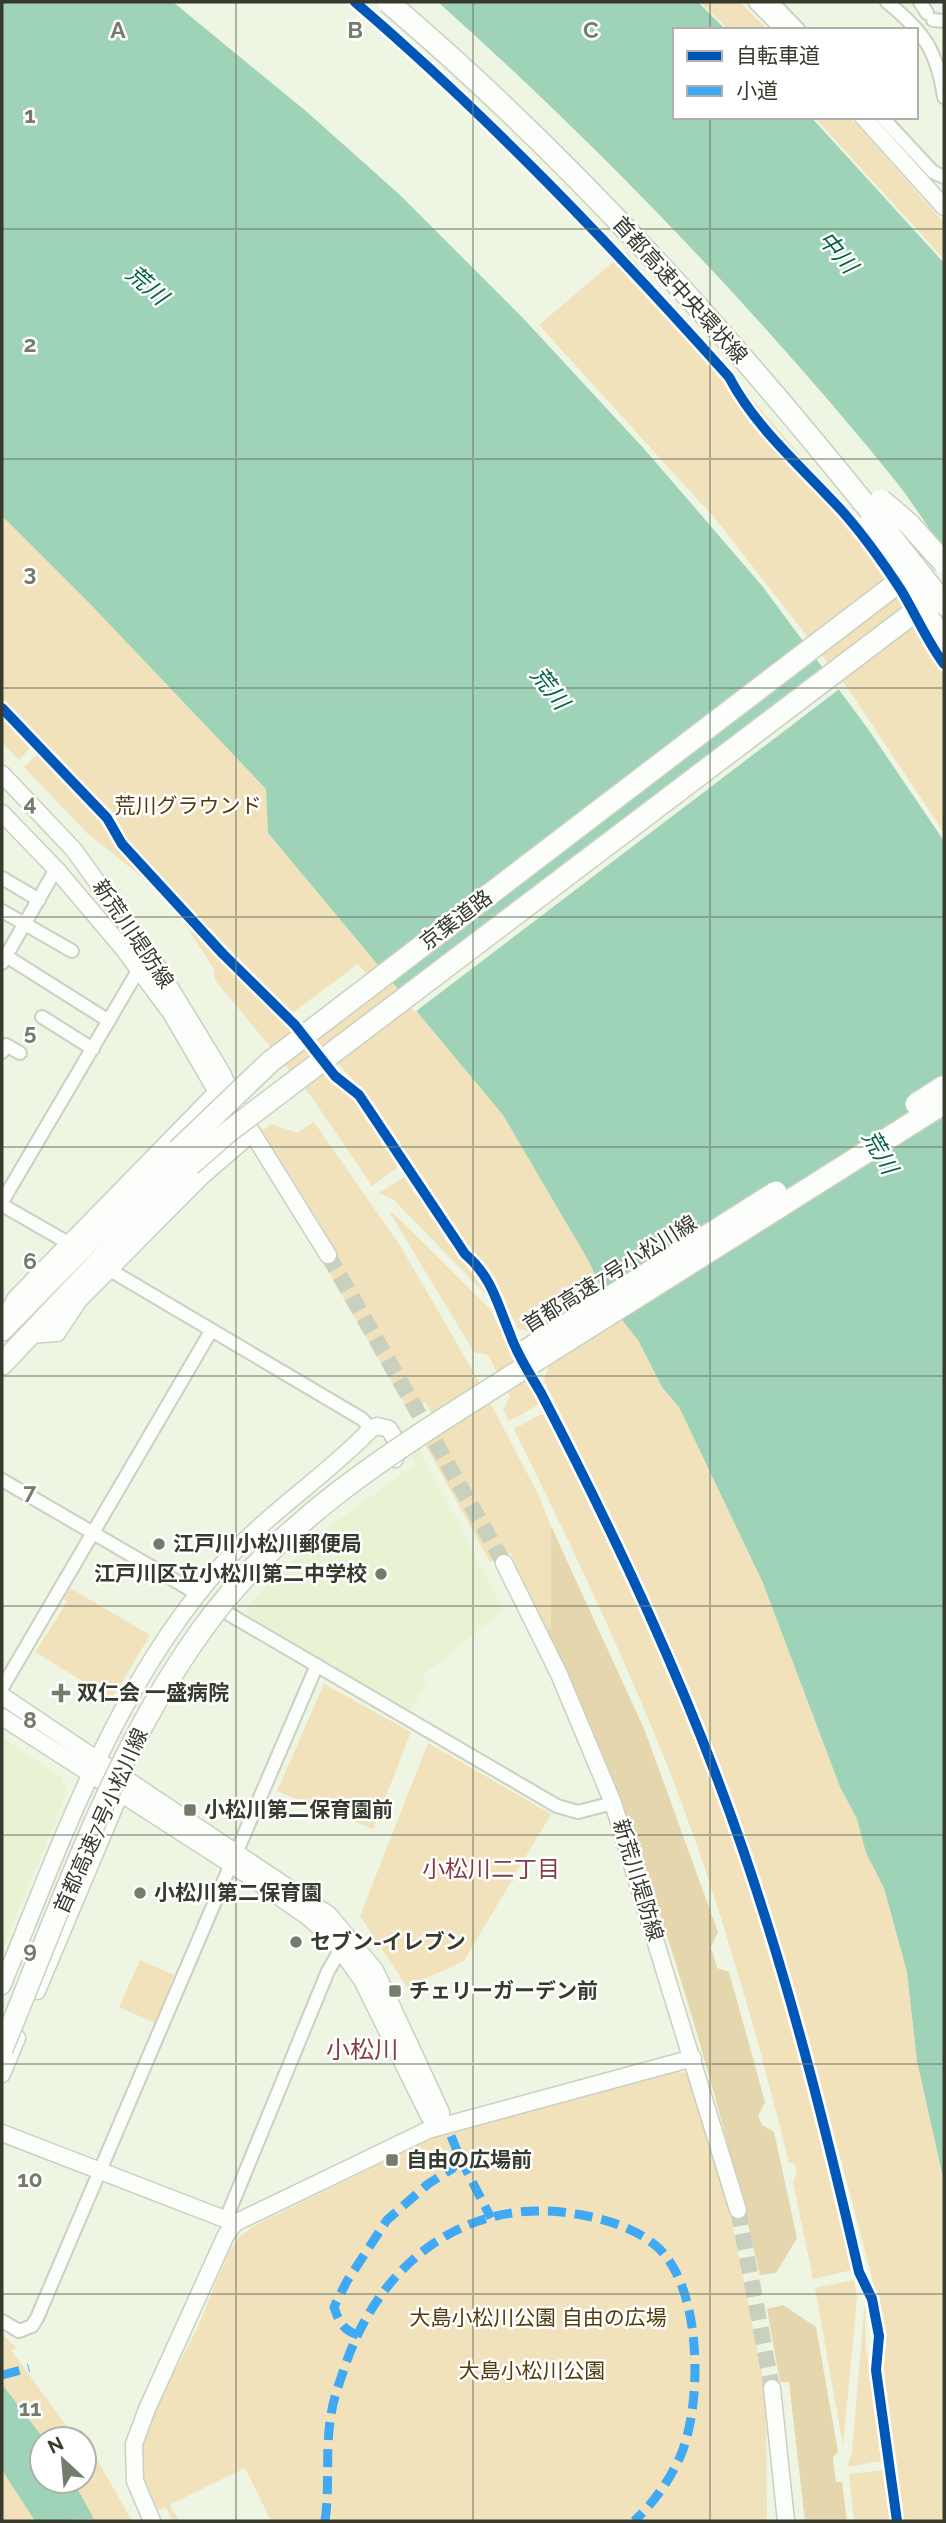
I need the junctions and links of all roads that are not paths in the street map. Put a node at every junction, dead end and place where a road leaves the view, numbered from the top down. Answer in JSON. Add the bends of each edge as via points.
{"nodes":[{"id":1,"x":388,"y":2,"type":"edge"},
{"id":2,"x":408,"y":2,"type":"edge"},
{"id":3,"x":757,"y":2,"type":"edge"},
{"id":4,"x":887,"y":2,"type":"edge"},
{"id":5,"x":778,"y":4,"type":"edge"},
{"id":6,"x":783,"y":28,"type":"edge"},
{"id":7,"x":797,"y":28,"type":"edge"},
{"id":8,"x":915,"y":28,"type":"edge"},
{"id":9,"x":918,"y":30,"type":"edge"},
{"id":10,"x":944,"y":97,"type":"edge"},
{"id":11,"x":865,"y":119,"type":"edge"},
{"id":12,"x":884,"y":119,"type":"edge"},
{"id":13,"x":944,"y":177,"type":"edge"},
{"id":14,"x":944,"y":207,"type":"edge"},
{"id":15,"x":772,"y":392,"type":"junction"},
{"id":16,"x":881,"y":500,"type":"junction"},
{"id":17,"x":940,"y":556,"type":"edge"},
{"id":18,"x":942,"y":593,"type":"edge"},
{"id":19,"x":944,"y":640,"type":"edge"},
{"id":20,"x":2,"y":774,"type":"edge"},
{"id":21,"x":2,"y":813,"type":"edge"},
{"id":22,"x":56,"y":869,"type":"junction"},
{"id":23,"x":2,"y":878,"type":"edge"},
{"id":24,"x":38,"y":900,"type":"junction"},
{"id":25,"x":2,"y":911,"type":"edge"},
{"id":26,"x":25,"y":924,"type":"junction"},
{"id":27,"x":72,"y":951,"type":"dead end"},
{"id":28,"x":4,"y":960,"type":"edge"},
{"id":29,"x":139,"y":969,"type":"junction"},
{"id":30,"x":42,"y":1017,"type":"dead end"},
{"id":31,"x":109,"y":1021,"type":"junction"},
{"id":32,"x":188,"y":1040,"type":"junction"},
{"id":33,"x":93,"y":1049,"type":"junction"},
{"id":34,"x":2,"y":1052,"type":"edge"},
{"id":35,"x":20,"y":1053,"type":"dead end"},
{"id":36,"x":218,"y":1067,"type":"junction"},
{"id":37,"x":944,"y":1086,"type":"edge"},
{"id":38,"x":224,"y":1092,"type":"junction"},
{"id":39,"x":944,"y":1103,"type":"edge"},
{"id":40,"x":251,"y":1133,"type":"junction"},
{"id":41,"x":184,"y":1158,"type":"junction"},
{"id":42,"x":2,"y":1203,"type":"edge"},
{"id":43,"x":70,"y":1244,"type":"junction"},
{"id":44,"x":328,"y":1255,"type":"tunnel mouth"},
{"id":45,"x":110,"y":1270,"type":"junction"},
{"id":46,"x":2,"y":1328,"type":"edge"},
{"id":47,"x":211,"y":1331,"type":"junction"},
{"id":48,"x":28,"y":1335,"type":"junction"},
{"id":49,"x":2,"y":1364,"type":"edge"},
{"id":50,"x":372,"y":1429,"type":"junction"},
{"id":51,"x":2,"y":1480,"type":"edge"},
{"id":52,"x":93,"y":1532,"type":"junction"},
{"id":53,"x":504,"y":1563,"type":"tunnel mouth"},
{"id":54,"x":198,"y":1594,"type":"junction"},
{"id":55,"x":227,"y":1613,"type":"junction"},
{"id":56,"x":317,"y":1665,"type":"junction"},
{"id":57,"x":2,"y":1688,"type":"edge"},
{"id":58,"x":2,"y":1696,"type":"edge"},
{"id":59,"x":2,"y":1717,"type":"edge"},
{"id":60,"x":94,"y":1767,"type":"junction"},
{"id":61,"x":123,"y":1786,"type":"junction"},
{"id":62,"x":613,"y":1803,"type":"junction"},
{"id":63,"x":234,"y":1858,"type":"junction"},
{"id":64,"x":341,"y":1949,"type":"junction"},
{"id":65,"x":2,"y":1986,"type":"edge"},
{"id":66,"x":2,"y":2014,"type":"edge"},
{"id":67,"x":2,"y":2049,"type":"edge"},
{"id":68,"x":693,"y":2058,"type":"junction"},
{"id":69,"x":2,"y":2074,"type":"edge"},
{"id":70,"x":441,"y":2126,"type":"junction"},
{"id":71,"x":2,"y":2133,"type":"edge"},
{"id":72,"x":101,"y":2171,"type":"junction"},
{"id":73,"x":738,"y":2210,"type":"tunnel mouth"},
{"id":74,"x":235,"y":2223,"type":"junction"},
{"id":75,"x":2,"y":2321,"type":"edge"},
{"id":76,"x":772,"y":2388,"type":"tunnel mouth"},
{"id":77,"x":152,"y":2521,"type":"edge"},
{"id":78,"x":786,"y":2521,"type":"edge"}],
"edges":[{"from":1,"to":15,"type":"highway","name":"首都高速中央環状線","bridge":true,"via":[[536,139],[638,242]]},
{"from":2,"to":16,"type":"highway","name":"首都高速中央環状線","via":[[498,83],[645,230]]},
{"from":3,"to":6,"type":"street"},
{"from":4,"to":8,"type":"street"},
{"from":5,"to":7,"type":"street"},
{"from":9,"to":10,"type":"street","via":[[935,58]]},
{"from":11,"to":14,"type":"street"},
{"from":12,"to":13,"type":"street","via":[[933,172]]},
{"from":15,"to":18,"type":"highway","name":"首都高速中央環状線","bridge":true},
{"from":15,"to":19,"type":"highway","bridge":true,"via":[[799,440],[878,543]]},
{"from":16,"to":17,"type":"highway","bridge":true},
{"from":16,"to":18,"type":"highway","name":"首都高速中央環状線","bridge":true},
{"from":17,"to":41,"type":"highway","name":"京葉道路","bridge":true,"via":[[913,571],[270,1062]]},
{"from":18,"to":41,"type":"highway","name":"京葉道路","bridge":true,"via":[[229,1132]]},
{"from":20,"to":36,"type":"street","name":"新荒川堤防線","via":[[93,874],[155,963]]},
{"from":21,"to":22,"type":"street","name":"新荒川堤防線"},
{"from":22,"to":24,"type":"street"},
{"from":22,"to":29,"type":"street","name":"新荒川堤防線"},
{"from":23,"to":24,"type":"street"},
{"from":24,"to":26,"type":"street"},
{"from":25,"to":26,"type":"street"},
{"from":26,"to":27,"type":"street"},
{"from":26,"to":28,"type":"street"},
{"from":28,"to":31,"type":"street"},
{"from":29,"to":31,"type":"street"},
{"from":29,"to":32,"type":"street","name":"新荒川堤防線"},
{"from":30,"to":33,"type":"street"},
{"from":31,"to":33,"type":"street"},
{"from":32,"to":36,"type":"street"},
{"from":32,"to":38,"type":"street","name":"新荒川堤防線"},
{"from":33,"to":42,"type":"street"},
{"from":34,"to":35,"type":"street","via":[[6,1045]]},
{"from":36,"to":38,"type":"street","name":"新荒川堤防線"},
{"from":37,"to":66,"type":"highway","name":"首都高速7号小松川線","bridge":true,"via":[[377,1447],[323,1487],[252,1552],[192,1620],[143,1696],[102,1776]]},
{"from":38,"to":40,"type":"street","name":"新荒川堤防線"},
{"from":38,"to":43,"type":"street"},
{"from":39,"to":67,"type":"highway","name":"首都高速7号小松川線","bridge":true,"via":[[425,1432],[331,1498],[262,1561],[203,1629],[145,1722],[95,1826]]},
{"from":40,"to":44,"type":"street","name":"新荒川堤防線"},
{"from":40,"to":45,"type":"street"},
{"from":41,"to":46,"type":"highway","name":"京葉道路"},
{"from":41,"to":48,"type":"highway","name":"京葉道路"},
{"from":42,"to":43,"type":"street"},
{"from":43,"to":46,"type":"street","via":[[16,1298]]},
{"from":45,"to":47,"type":"street"},
{"from":45,"to":48,"type":"street","via":[[79,1300],[57,1333]]},
{"from":47,"to":50,"type":"street"},
{"from":47,"to":52,"type":"street"},
{"from":48,"to":49,"type":"highway","name":"京葉道路"},
{"from":50,"to":54,"type":"street","via":[[270,1516]]},
{"from":50,"to":55,"type":"street","via":[[384,1426],[395,1437],[399,1451],[392,1463],[302,1534]]},
{"from":51,"to":52,"type":"street"},
{"from":52,"to":54,"type":"street"},
{"from":52,"to":57,"type":"street"},
{"from":53,"to":62,"type":"street","name":"新荒川堤防線","via":[[559,1674]]},
{"from":54,"to":60,"type":"street","via":[[137,1682]]},
{"from":55,"to":56,"type":"street"},
{"from":55,"to":61,"type":"street","via":[[182,1676]]},
{"from":56,"to":62,"type":"street","via":[[557,1806],[578,1812]]},
{"from":56,"to":63,"type":"street"},
{"from":58,"to":60,"type":"street"},
{"from":59,"to":60,"type":"street"},
{"from":60,"to":61,"type":"street"},
{"from":60,"to":65,"type":"street"},
{"from":61,"to":63,"type":"street"},
{"from":61,"to":69,"type":"street"},
{"from":62,"to":68,"type":"street","name":"新荒川堤防線"},
{"from":63,"to":64,"type":"street"},
{"from":63,"to":70,"type":"street","via":[[329,1915],[366,1957],[441,2112]]},
{"from":63,"to":72,"type":"street"},
{"from":64,"to":70,"type":"street","via":[[362,1980],[429,2116]]},
{"from":64,"to":74,"type":"street","via":[[228,2214]]},
{"from":68,"to":70,"type":"street"},
{"from":68,"to":73,"type":"street","name":"新荒川堤防線"},
{"from":70,"to":74,"type":"street"},
{"from":71,"to":72,"type":"street"},
{"from":72,"to":74,"type":"street"},
{"from":72,"to":75,"type":"street","via":[[32,2326],[19,2331]]},
{"from":74,"to":77,"type":"street","via":[[134,2444],[135,2481]]},
{"from":76,"to":78,"type":"street"}]}
